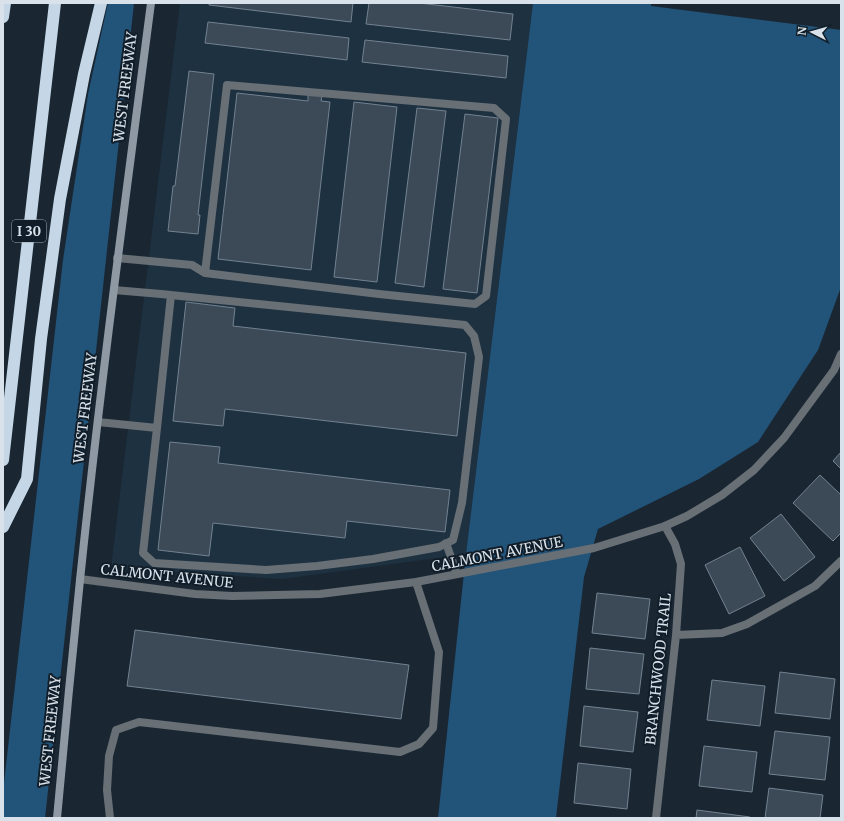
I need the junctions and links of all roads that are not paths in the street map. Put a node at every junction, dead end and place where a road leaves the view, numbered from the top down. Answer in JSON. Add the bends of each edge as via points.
{"nodes":[{"id":1,"x":5,"y":3,"type":"edge"},
{"id":2,"x":55,"y":3,"type":"edge"},
{"id":3,"x":100,"y":3,"type":"edge"},
{"id":4,"x":151,"y":3,"type":"edge"},
{"id":5,"x":3,"y":17,"type":"edge"},
{"id":6,"x":117,"y":258,"type":"junction"},
{"id":7,"x":205,"y":273,"type":"junction"},
{"id":8,"x":114,"y":290,"type":"junction"},
{"id":9,"x":170,"y":295,"type":"junction"},
{"id":10,"x":841,"y":354,"type":"edge"},
{"id":11,"x":837,"y":371,"type":"edge"},
{"id":12,"x":98,"y":422,"type":"junction"},
{"id":13,"x":157,"y":428,"type":"junction"},
{"id":14,"x":3,"y":460,"type":"edge"},
{"id":15,"x":665,"y":526,"type":"junction"},
{"id":16,"x":3,"y":527,"type":"edge"},
{"id":17,"x":446,"y":543,"type":"junction"},
{"id":18,"x":840,"y":565,"type":"edge"},
{"id":19,"x":457,"y":574,"type":"junction"},
{"id":20,"x":80,"y":579,"type":"junction"},
{"id":21,"x":416,"y":582,"type":"junction"},
{"id":22,"x":676,"y":635,"type":"junction"},
{"id":23,"x":57,"y":818,"type":"edge"},
{"id":24,"x":110,"y":818,"type":"edge"},
{"id":25,"x":656,"y":818,"type":"edge"}],
"edges":[{"from":1,"to":5,"type":"highway"},
{"from":2,"to":14,"type":"highway","number":"I 30"},
{"from":3,"to":16,"type":"highway","via":[[60,199],[41,339],[27,479]]},
{"from":4,"to":6,"type":"main road","name":"WEST FREEWAY"},
{"from":6,"to":7,"type":"street","via":[[192,265]]},
{"from":6,"to":8,"type":"main road","name":"WEST FREEWAY"},
{"from":7,"to":7,"type":"street","via":[[475,304],[486,296],[506,119],[494,108],[227,85]]},
{"from":8,"to":9,"type":"street"},
{"from":8,"to":12,"type":"main road","name":"WEST FREEWAY"},
{"from":9,"to":13,"type":"street"},
{"from":9,"to":17,"type":"street","via":[[465,325],[474,336],[479,357],[462,503],[453,540]]},
{"from":10,"to":11,"type":"street","name":"CALMONT AVENUE"},
{"from":11,"to":15,"type":"street","name":"CALMONT AVENUE","via":[[784,438],[754,470],[722,495]]},
{"from":12,"to":13,"type":"street"},
{"from":12,"to":20,"type":"main road","name":"WEST FREEWAY"},
{"from":13,"to":17,"type":"street","via":[[143,553],[154,563],[273,570],[372,559],[439,547]]},
{"from":15,"to":19,"type":"street","name":"CALMONT AVENUE","via":[[594,548]]},
{"from":15,"to":22,"type":"street","name":"BRANCHWOOD TRAIL","via":[[675,544],[681,564]]},
{"from":17,"to":19,"type":"street"},
{"from":18,"to":22,"type":"street","via":[[815,586],[747,624],[722,633]]},
{"from":19,"to":21,"type":"street","name":"CALMONT AVENUE"},
{"from":20,"to":21,"type":"street","name":"CALMONT AVENUE","via":[[195,594],[232,596],[320,594]]},
{"from":20,"to":23,"type":"main road","name":"WEST FREEWAY"},
{"from":21,"to":24,"type":"street","via":[[439,652],[433,728],[419,744],[400,752],[139,722],[116,730],[109,756],[107,790]]},
{"from":22,"to":25,"type":"street","name":"BRANCHWOOD TRAIL"}]}
